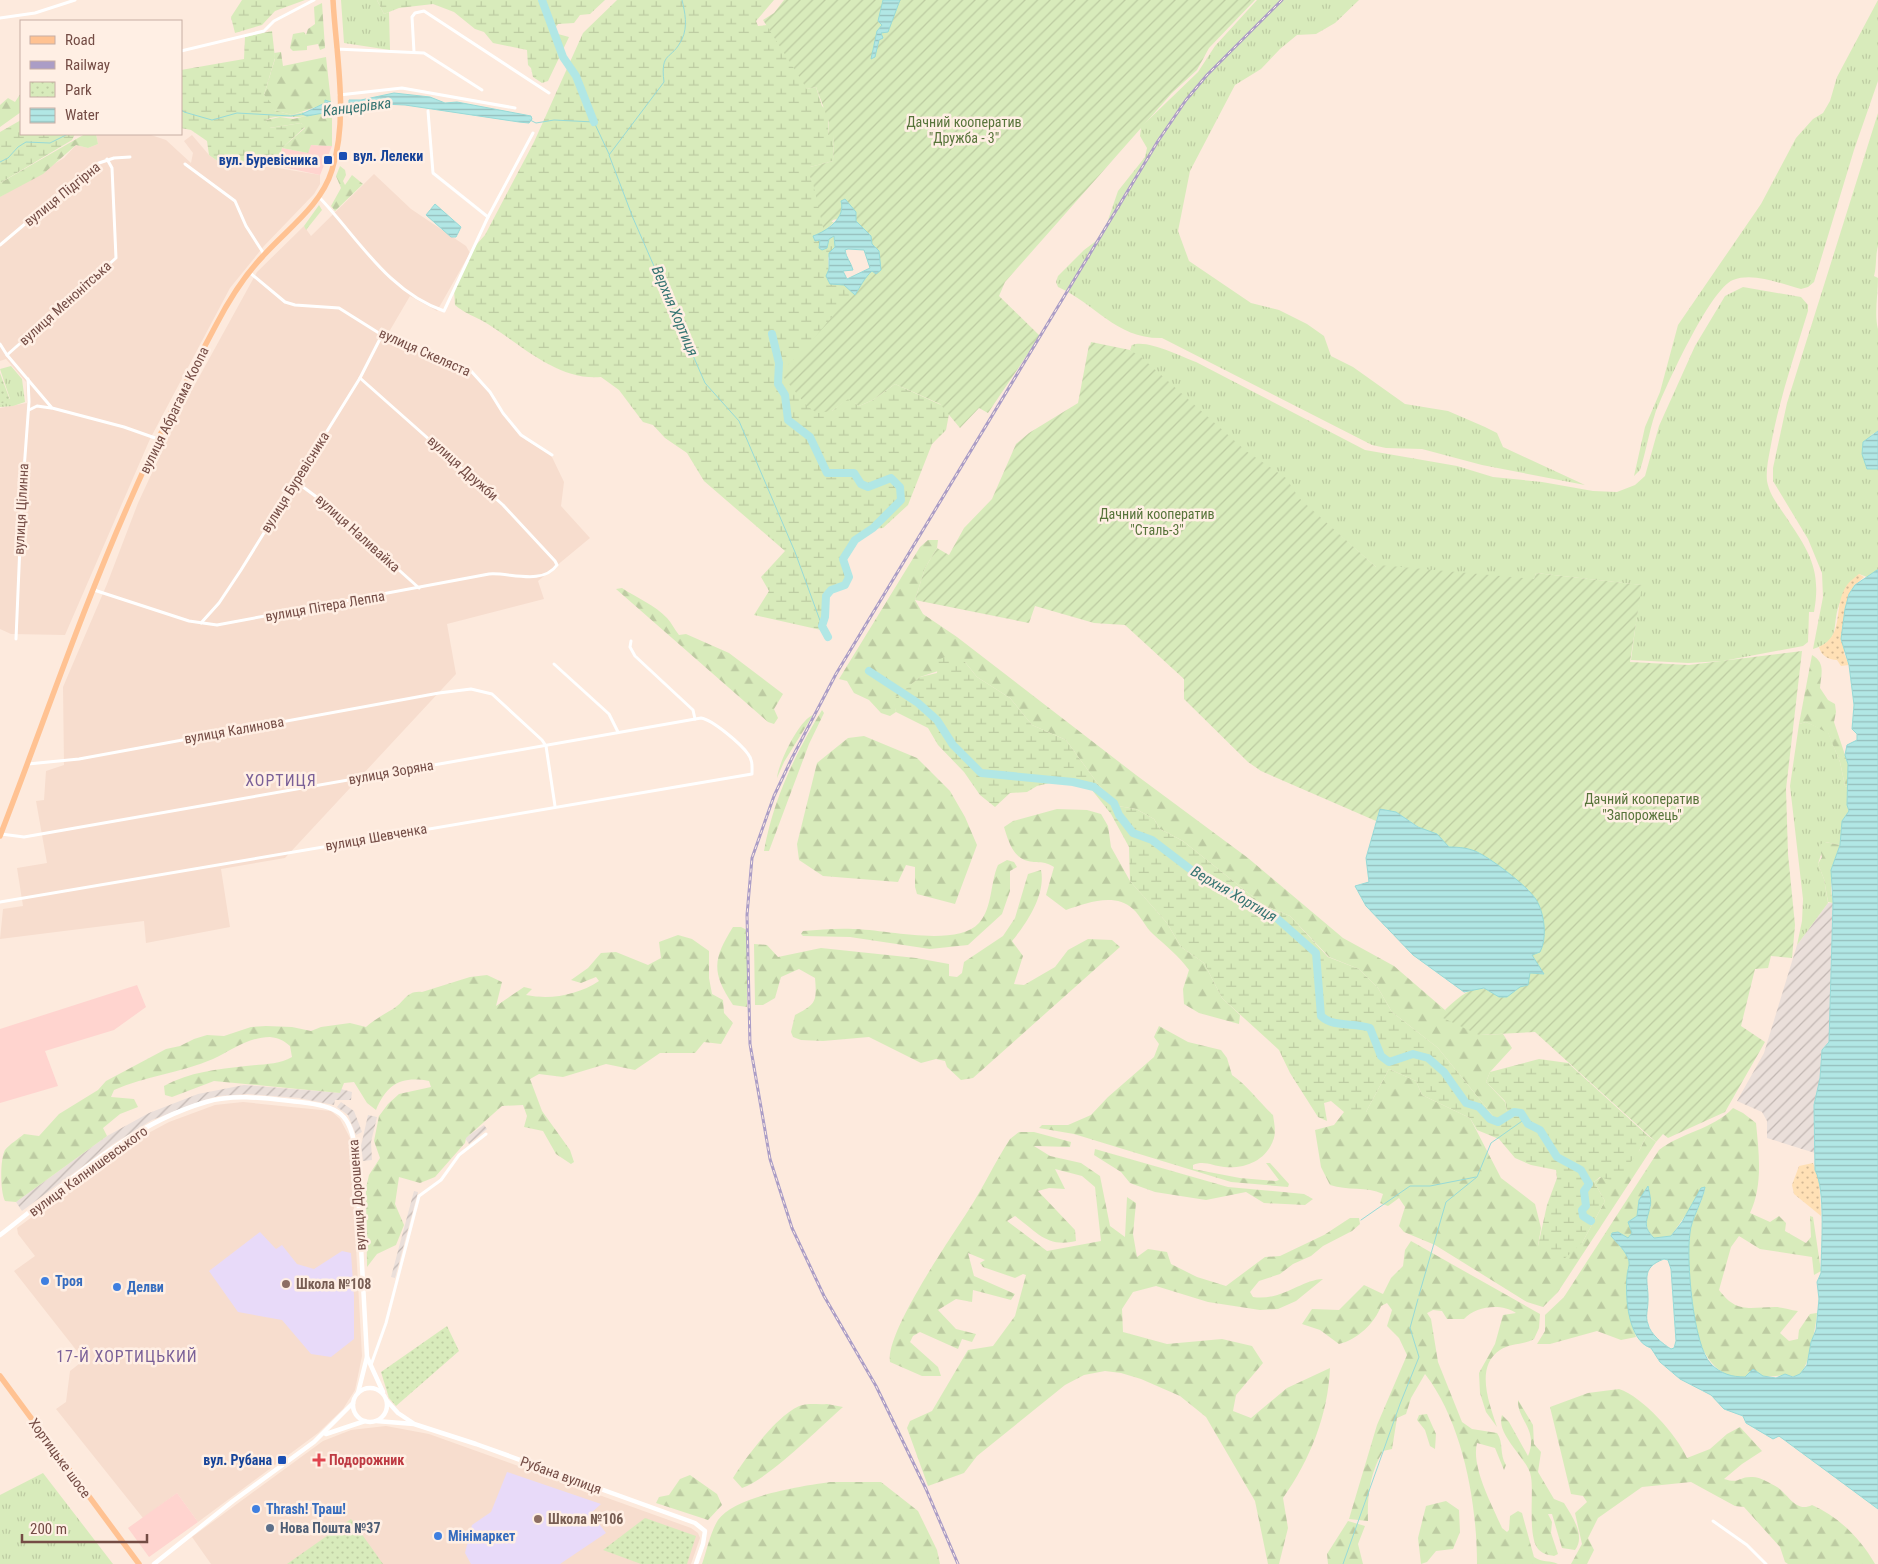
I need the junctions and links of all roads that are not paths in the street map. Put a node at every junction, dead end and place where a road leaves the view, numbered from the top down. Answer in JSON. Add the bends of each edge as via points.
{"nodes":[{"id":1,"x":54,"y":0,"type":"edge"},
{"id":2,"x":75,"y":0,"type":"edge"},
{"id":3,"x":314,"y":0,"type":"edge"},
{"id":4,"x":333,"y":0,"type":"edge"},
{"id":5,"x":58,"y":6,"type":"junction"},
{"id":6,"x":0,"y":18,"type":"edge"},
{"id":7,"x":335,"y":49,"type":"junction"},
{"id":8,"x":182,"y":51,"type":"edge"},
{"id":9,"x":414,"y":52,"type":"junction"},
{"id":10,"x":482,"y":90,"type":"dead end"},
{"id":11,"x":549,"y":93,"type":"dead end"},
{"id":12,"x":339,"y":94,"type":"junction"},
{"id":13,"x":514,"y":108,"type":"dead end"},
{"id":14,"x":428,"y":111,"type":"dead end"},
{"id":15,"x":534,"y":133,"type":"dead end"},
{"id":16,"x":130,"y":157,"type":"dead end"},
{"id":17,"x":107,"y":160,"type":"junction"},
{"id":18,"x":185,"y":164,"type":"dead end"},
{"id":19,"x":319,"y":196,"type":"junction"},
{"id":20,"x":488,"y":217,"type":"junction"},
{"id":21,"x":0,"y":245,"type":"edge"},
{"id":22,"x":264,"y":254,"type":"junction"},
{"id":23,"x":249,"y":272,"type":"junction"},
{"id":24,"x":382,"y":334,"type":"junction"},
{"id":25,"x":0,"y":344,"type":"edge"},
{"id":26,"x":7,"y":355,"type":"junction"},
{"id":27,"x":360,"y":378,"type":"junction"},
{"id":28,"x":28,"y":379,"type":"junction"},
{"id":29,"x":52,"y":408,"type":"junction"},
{"id":30,"x":28,"y":410,"type":"junction"},
{"id":31,"x":158,"y":438,"type":"junction"},
{"id":32,"x":552,"y":455,"type":"dead end"},
{"id":33,"x":295,"y":481,"type":"junction"},
{"id":34,"x":556,"y":566,"type":"joint"},
{"id":35,"x":419,"y":588,"type":"junction"},
{"id":36,"x":94,"y":590,"type":"junction"},
{"id":37,"x":201,"y":624,"type":"junction"},
{"id":38,"x":16,"y":639,"type":"dead end"},
{"id":39,"x":630,"y":641,"type":"dead end"},
{"id":40,"x":554,"y":664,"type":"dead end"},
{"id":41,"x":695,"y":719,"type":"junction"},
{"id":42,"x":618,"y":732,"type":"junction"},
{"id":43,"x":546,"y":746,"type":"junction"},
{"id":44,"x":28,"y":764,"type":"junction"},
{"id":45,"x":752,"y":774,"type":"joint"},
{"id":46,"x":555,"y":806,"type":"junction"},
{"id":47,"x":0,"y":835,"type":"edge"},
{"id":48,"x":0,"y":902,"type":"edge"},
{"id":49,"x":207,"y":1102,"type":"joint"},
{"id":50,"x":486,"y":1134,"type":"dead end"},
{"id":51,"x":0,"y":1235,"type":"edge"},
{"id":52,"x":367,"y":1357,"type":"junction"},
{"id":53,"x":371,"y":1364,"type":"junction"},
{"id":54,"x":0,"y":1376,"type":"edge"},
{"id":55,"x":358,"y":1393,"type":"junction"},
{"id":56,"x":384,"y":1395,"type":"junction"},
{"id":57,"x":387,"y":1401,"type":"junction"},
{"id":58,"x":352,"y":1403,"type":"junction"},
{"id":59,"x":376,"y":1421,"type":"junction"},
{"id":60,"x":365,"y":1422,"type":"junction"},
{"id":61,"x":414,"y":1424,"type":"junction"},
{"id":62,"x":323,"y":1435,"type":"junction"},
{"id":63,"x":1713,"y":1520,"type":"dead end"},
{"id":64,"x":139,"y":1564,"type":"edge"},
{"id":65,"x":154,"y":1564,"type":"edge"},
{"id":66,"x":696,"y":1564,"type":"edge"},
{"id":67,"x":1766,"y":1564,"type":"edge"}],
"edges":[{"from":1,"to":5,"type":"street"},
{"from":2,"to":5,"type":"street"},
{"from":3,"to":8,"type":"street","via":[[260,32]]},
{"from":4,"to":7,"type":"main road","name":"вулиця Абрагама Коопа"},
{"from":5,"to":6,"type":"street"},
{"from":7,"to":9,"type":"street"},
{"from":7,"to":12,"type":"main road","name":"вулиця Абрагама Коопа"},
{"from":9,"to":10,"type":"street","via":[[428,55]]},
{"from":9,"to":11,"type":"street","via":[[412,17],[424,11]]},
{"from":12,"to":13,"type":"street","via":[[402,88]]},
{"from":12,"to":19,"type":"main road","name":"вулиця Абрагама Коопа","via":[[337,151],[331,173]]},
{"from":14,"to":20,"type":"street","via":[[433,173]]},
{"from":15,"to":20,"type":"street"},
{"from":16,"to":17,"type":"street","name":"вулиця Підгірна"},
{"from":17,"to":21,"type":"street","name":"вулиця Підгірна","via":[[78,178]]},
{"from":17,"to":26,"type":"street","name":"вулиця Менонітська","via":[[112,168],[116,258]]},
{"from":18,"to":22,"type":"street","via":[[235,201]]},
{"from":19,"to":20,"type":"street","via":[[387,275],[444,311]]},
{"from":19,"to":22,"type":"main road","name":"вулиця Абрагама Коопа"},
{"from":22,"to":23,"type":"main road","name":"вулиця Абрагама Коопа"},
{"from":23,"to":24,"type":"street","name":"вулиця Скеляста","via":[[284,302],[339,308]]},
{"from":23,"to":31,"type":"main road","name":"вулиця Абрагама Коопа","via":[[218,321]]},
{"from":24,"to":27,"type":"street","name":"вулиця Буревісника"},
{"from":24,"to":32,"type":"street","name":"вулиця Скеляста","via":[[475,374],[514,427]]},
{"from":25,"to":26,"type":"street"},
{"from":26,"to":28,"type":"street"},
{"from":27,"to":33,"type":"street","name":"вулиця Буревісника"},
{"from":27,"to":34,"type":"street","name":"вулиця Дружби","via":[[504,504],[556,561]]},
{"from":28,"to":29,"type":"street"},
{"from":28,"to":30,"type":"street","name":"вулиця Цілинна"},
{"from":29,"to":30,"type":"street","via":[[40,406]]},
{"from":29,"to":31,"type":"street"},
{"from":30,"to":38,"type":"street","name":"вулиця Цілинна"},
{"from":31,"to":36,"type":"main road","name":"вулиця Абрагама Коопа"},
{"from":33,"to":35,"type":"street","name":"вулиця Наливайка"},
{"from":33,"to":37,"type":"street","name":"вулиця Буревісника","via":[[242,570]]},
{"from":34,"to":35,"type":"street","name":"вулиця Пітера Леппа","via":[[548,574],[514,577],[492,574]]},
{"from":35,"to":37,"type":"street","name":"вулиця Пітера Леппа","via":[[217,625]]},
{"from":36,"to":37,"type":"street","name":"вулиця Пітера Леппа"},
{"from":36,"to":44,"type":"main road","name":"вулиця Абрагама Коопа"},
{"from":39,"to":41,"type":"street","via":[[635,656],[693,710]]},
{"from":40,"to":42,"type":"street","via":[[609,714]]},
{"from":41,"to":42,"type":"street","name":"вулиця Зоряна"},
{"from":41,"to":45,"type":"street","name":"вулиця Зоряна","via":[[704,718],[712,722],[748,754]]},
{"from":42,"to":43,"type":"street","name":"вулиця Зоряна"},
{"from":43,"to":44,"type":"street","name":"вулиця Калинова","via":[[492,694],[471,689],[88,757]]},
{"from":43,"to":46,"type":"street"},
{"from":43,"to":47,"type":"street","name":"вулиця Зоряна","via":[[24,837]]},
{"from":44,"to":47,"type":"main road","name":"вулиця Абрагама Коопа"},
{"from":45,"to":46,"type":"street","name":"вулиця Шевченка"},
{"from":46,"to":48,"type":"street","name":"вулиця Шевченка"},
{"from":49,"to":51,"type":"street","name":"вулиця Калнишевського","via":[[174,1114],[134,1135]]},
{"from":49,"to":52,"type":"street","name":"вулиця Дорошенка","via":[[245,1097],[275,1099],[331,1108],[345,1117],[355,1142]]},
{"from":50,"to":53,"type":"street","via":[[459,1155],[441,1180],[419,1196],[386,1323]]},
{"from":52,"to":53,"type":"street","name":"вулиця Дорошенка"},
{"from":52,"to":55,"type":"street","name":"вулиця Дорошенка"},
{"from":53,"to":56,"type":"street","name":"вулиця Дорошенка"},
{"from":54,"to":64,"type":"main road","name":"Хортицьке шосе"},
{"from":55,"to":56,"type":"street","via":[[372,1388]]},
{"from":55,"to":58,"type":"street"},
{"from":56,"to":57,"type":"street"},
{"from":57,"to":59,"type":"street","via":[[386,1412]]},
{"from":57,"to":61,"type":"street","name":"Рубана вулиця","via":[[398,1414]]},
{"from":58,"to":60,"type":"street","via":[[356,1415]]},
{"from":58,"to":62,"type":"street"},
{"from":59,"to":60,"type":"street"},
{"from":59,"to":61,"type":"street","name":"Рубана вулиця"},
{"from":60,"to":62,"type":"street"},
{"from":61,"to":66,"type":"street","name":"Рубана вулиця","via":[[695,1523],[705,1531]]},
{"from":62,"to":65,"type":"street"},
{"from":63,"to":67,"type":"street","via":[[1748,1545]]}]}
